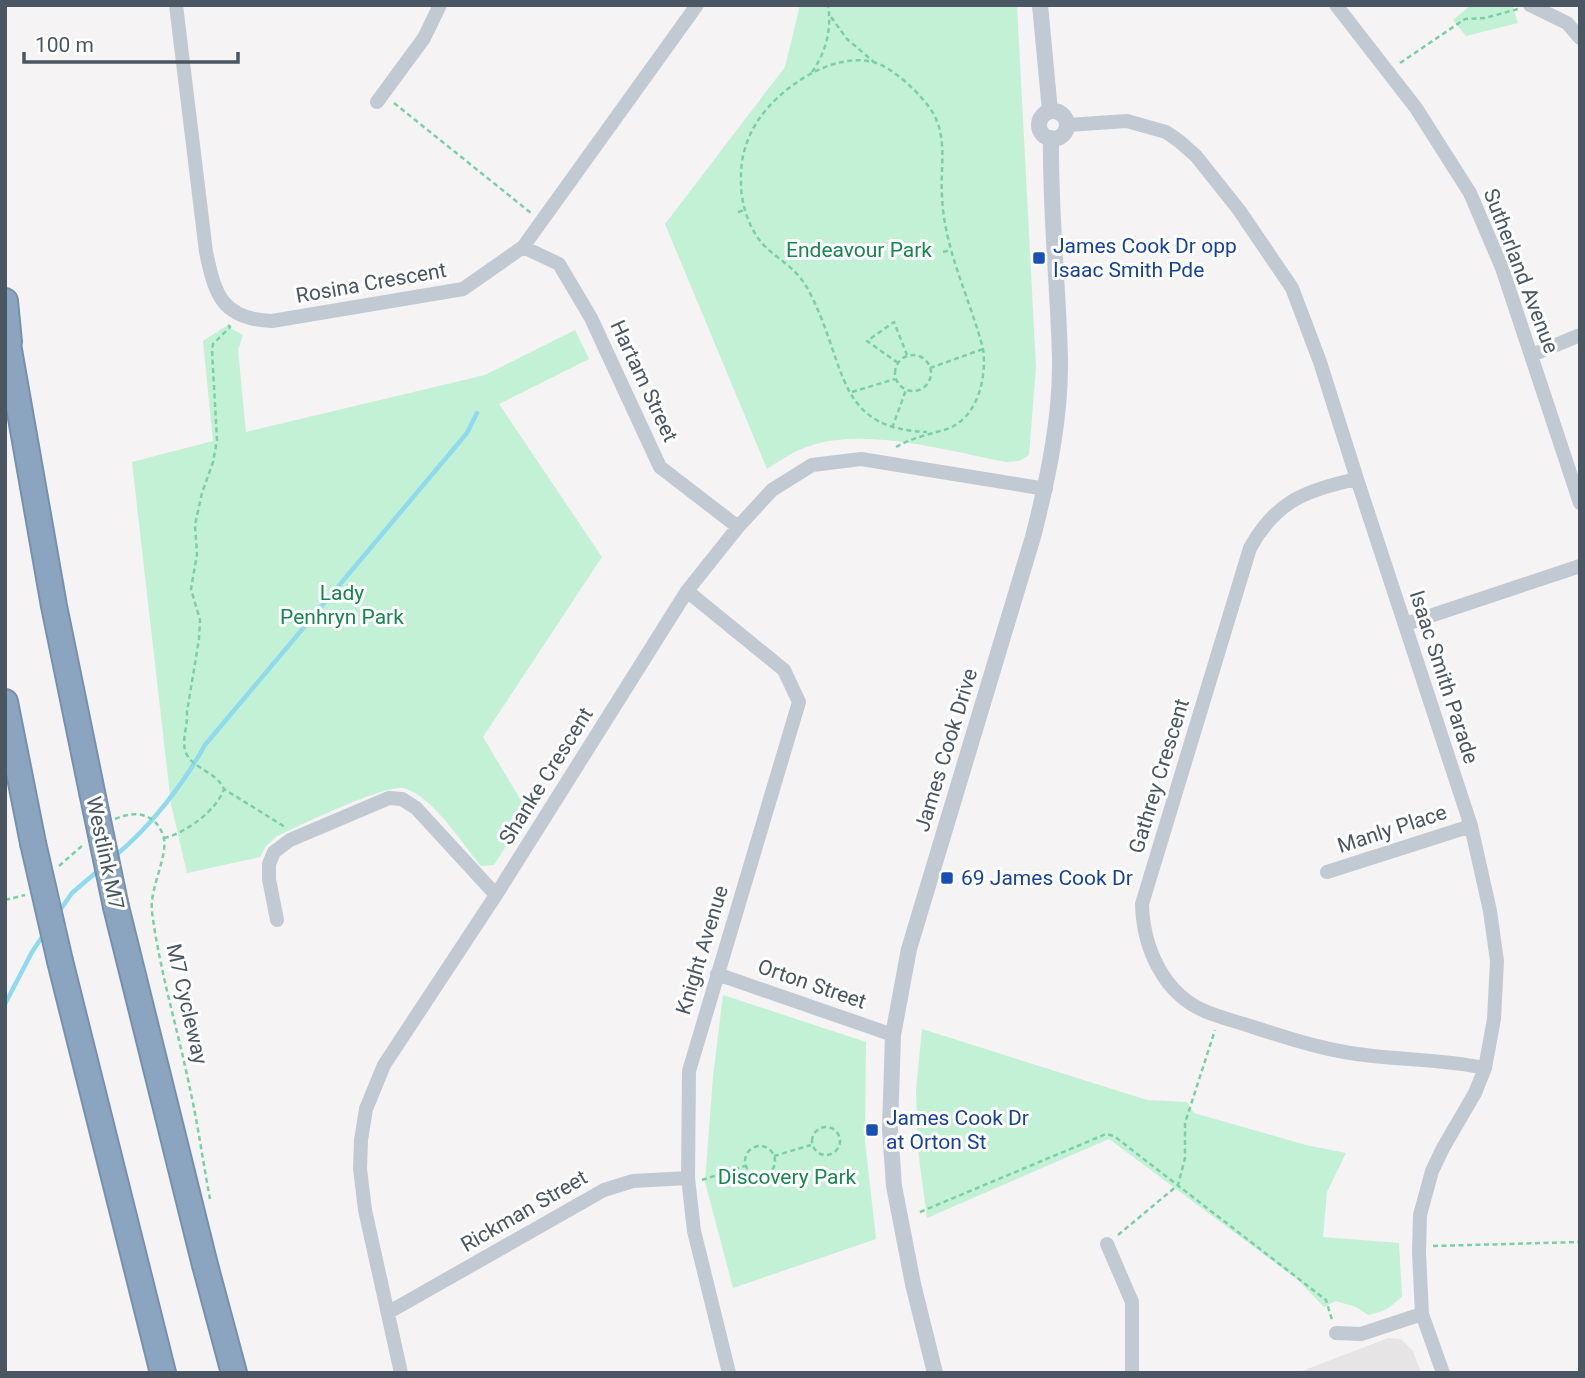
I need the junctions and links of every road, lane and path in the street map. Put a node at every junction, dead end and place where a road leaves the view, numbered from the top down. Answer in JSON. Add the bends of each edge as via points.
{"nodes":[{"id":1,"x":176,"y":5,"type":"edge"},
{"id":2,"x":440,"y":5,"type":"edge"},
{"id":3,"x":696,"y":5,"type":"edge"},
{"id":4,"x":828,"y":5,"type":"edge"},
{"id":5,"x":1041,"y":5,"type":"edge"},
{"id":6,"x":1336,"y":5,"type":"edge"},
{"id":7,"x":1525,"y":7,"type":"edge"},
{"id":8,"x":829,"y":15,"type":"junction"},
{"id":9,"x":1580,"y":38,"type":"edge"},
{"id":10,"x":874,"y":62,"type":"junction"},
{"id":11,"x":1388,"y":71,"type":"junction"},
{"id":12,"x":812,"y":72,"type":"junction"},
{"id":13,"x":377,"y":102,"type":"joint"},
{"id":14,"x":1050,"y":111,"type":"junction"},
{"id":15,"x":1067,"y":125,"type":"junction"},
{"id":16,"x":1051,"y":138,"type":"junction"},
{"id":17,"x":745,"y":210,"type":"junction"},
{"id":18,"x":738,"y":212,"type":"dead end"},
{"id":19,"x":541,"y":222,"type":"junction"},
{"id":20,"x":523,"y":247,"type":"junction"},
{"id":21,"x":951,"y":250,"type":"junction"},
{"id":22,"x":943,"y":252,"type":"dead end"},
{"id":23,"x":5,"y":301,"type":"edge"},
{"id":24,"x":231,"y":310,"type":"junction"},
{"id":25,"x":5,"y":327,"type":"edge"},
{"id":26,"x":1580,"y":334,"type":"edge"},
{"id":27,"x":983,"y":349,"type":"junction"},
{"id":28,"x":10,"y":354,"type":"junction"},
{"id":29,"x":906,"y":355,"type":"junction"},
{"id":30,"x":1532,"y":355,"type":"junction"},
{"id":31,"x":898,"y":363,"type":"junction"},
{"id":32,"x":930,"y":368,"type":"junction"},
{"id":33,"x":895,"y":379,"type":"junction"},
{"id":34,"x":906,"y":390,"type":"junction"},
{"id":35,"x":851,"y":393,"type":"junction"},
{"id":36,"x":892,"y":428,"type":"junction"},
{"id":37,"x":927,"y":432,"type":"junction"},
{"id":38,"x":897,"y":447,"type":"dead end"},
{"id":39,"x":1357,"y":479,"type":"junction"},
{"id":40,"x":1045,"y":489,"type":"junction"},
{"id":41,"x":1580,"y":503,"type":"edge"},
{"id":42,"x":738,"y":527,"type":"junction"},
{"id":43,"x":1580,"y":566,"type":"edge"},
{"id":44,"x":687,"y":591,"type":"junction"},
{"id":45,"x":1406,"y":624,"type":"junction"},
{"id":46,"x":5,"y":702,"type":"edge"},
{"id":47,"x":224,"y":789,"type":"junction"},
{"id":48,"x":114,"y":819,"type":"dead end"},
{"id":49,"x":1471,"y":826,"type":"junction"},
{"id":50,"x":164,"y":838,"type":"junction"},
{"id":51,"x":290,"y":840,"type":"junction"},
{"id":52,"x":83,"y":845,"type":"dead end"},
{"id":53,"x":54,"y":870,"type":"dead end"},
{"id":54,"x":1327,"y":872,"type":"dead end"},
{"id":55,"x":29,"y":892,"type":"dead end"},
{"id":56,"x":496,"y":895,"type":"junction"},
{"id":57,"x":5,"y":900,"type":"edge"},
{"id":58,"x":277,"y":920,"type":"dead end"},
{"id":59,"x":717,"y":974,"type":"junction"},
{"id":60,"x":1220,"y":1016,"type":"junction"},
{"id":61,"x":893,"y":1035,"type":"junction"},
{"id":62,"x":1485,"y":1068,"type":"junction"},
{"id":63,"x":812,"y":1145,"type":"junction"},
{"id":64,"x":774,"y":1156,"type":"junction"},
{"id":65,"x":745,"y":1166,"type":"junction"},
{"id":66,"x":689,"y":1181,"type":"junction"},
{"id":67,"x":1178,"y":1185,"type":"junction"},
{"id":68,"x":212,"y":1208,"type":"dead end"},
{"id":69,"x":920,"y":1212,"type":"dead end"},
{"id":70,"x":1580,"y":1242,"type":"edge"},
{"id":71,"x":1107,"y":1244,"type":"joint"},
{"id":72,"x":1419,"y":1246,"type":"junction"},
{"id":73,"x":389,"y":1311,"type":"junction"},
{"id":74,"x":1422,"y":1314,"type":"junction"},
{"id":75,"x":1336,"y":1333,"type":"joint"},
{"id":76,"x":163,"y":1373,"type":"edge"},
{"id":77,"x":234,"y":1373,"type":"edge"},
{"id":78,"x":401,"y":1373,"type":"edge"},
{"id":79,"x":729,"y":1373,"type":"edge"},
{"id":80,"x":935,"y":1373,"type":"edge"},
{"id":81,"x":1132,"y":1373,"type":"edge"},
{"id":82,"x":1444,"y":1373,"type":"edge"}],
"edges":[{"from":1,"to":24,"type":"street","via":[[206,252],[213,285]]},
{"from":2,"to":13,"type":"street","via":[[424,38]]},
{"from":3,"to":19,"type":"street","name":"Rosina Crescent"},
{"from":4,"to":8,"type":"path"},
{"from":5,"to":14,"type":"street"},
{"from":6,"to":11,"type":"street","name":"Sutherland Avenue"},
{"from":7,"to":9,"type":"street","via":[[1567,23]]},
{"from":7,"to":11,"type":"path","via":[[1465,19]]},
{"from":8,"to":10,"type":"path","via":[[847,39]]},
{"from":8,"to":12,"type":"path","via":[[824,50]]},
{"from":10,"to":12,"type":"path","via":[[834,63]]},
{"from":10,"to":21,"type":"path","via":[[920,96],[939,124],[943,209]]},
{"from":11,"to":30,"type":"street","name":"Sutherland Avenue","via":[[1469,193],[1502,268]]},
{"from":12,"to":17,"type":"path","via":[[772,104],[746,143],[741,184]]},
{"from":13,"to":19,"type":"path","via":[[394,102]]},
{"from":14,"to":15,"type":"street","via":[[1061,113]]},
{"from":14,"to":16,"type":"street","via":[[1042,117],[1040,127]]},
{"from":15,"to":16,"type":"street","via":[[1061,136]]},
{"from":15,"to":39,"type":"street","name":"Isaac Smith Parade","via":[[1141,123],[1166,132],[1196,156],[1292,288]]},
{"from":16,"to":40,"type":"street","name":"James Cook Drive","via":[[1060,359],[1056,425]]},
{"from":17,"to":18,"type":"path"},
{"from":17,"to":35,"type":"path","via":[[762,243],[808,290]]},
{"from":19,"to":20,"type":"street","name":"Rosina Crescent"},
{"from":20,"to":24,"type":"street","name":"Rosina Crescent","via":[[463,289],[272,321]]},
{"from":20,"to":42,"type":"street","name":"Hartam Street","via":[[559,264],[591,318],[660,467]]},
{"from":21,"to":22,"type":"path"},
{"from":21,"to":27,"type":"path"},
{"from":23,"to":28,"type":"highway"},
{"from":24,"to":47,"type":"path","via":[[223,322],[230,327],[212,350],[217,440],[195,525],[197,554],[191,589],[200,620],[184,745],[191,760]]},
{"from":25,"to":28,"type":"highway","name":"Westlink M7"},
{"from":26,"to":30,"type":"street"},
{"from":27,"to":32,"type":"path"},
{"from":27,"to":37,"type":"path","via":[[982,382],[971,407],[953,426]]},
{"from":28,"to":77,"type":"highway","name":"Westlink M7","bridge":true,"via":[[54,606],[116,907]]},
{"from":29,"to":31,"type":"path"},
{"from":29,"to":31,"type":"path","via":[[894,322],[867,341]]},
{"from":29,"to":32,"type":"path","via":[[920,356]]},
{"from":30,"to":41,"type":"street","name":"Sutherland Avenue"},
{"from":31,"to":33,"type":"path"},
{"from":32,"to":34,"type":"path","via":[[927,384]]},
{"from":33,"to":34,"type":"path"},
{"from":33,"to":35,"type":"path"},
{"from":34,"to":36,"type":"path"},
{"from":35,"to":36,"type":"path","via":[[870,417]]},
{"from":36,"to":37,"type":"path"},
{"from":37,"to":38,"type":"path"},
{"from":39,"to":45,"type":"street","name":"Isaac Smith Parade"},
{"from":39,"to":60,"type":"street","name":"Gathrey Crescent","via":[[1292,499],[1277,510],[1250,548],[1142,904],[1142,923],[1164,978],[1190,1003]]},
{"from":40,"to":42,"type":"street","name":"Shanke Crescent","via":[[860,459],[812,465],[772,490]]},
{"from":40,"to":61,"type":"street","name":"James Cook Drive","via":[[909,949]]},
{"from":42,"to":44,"type":"street","name":"Shanke Crescent"},
{"from":43,"to":45,"type":"street"},
{"from":44,"to":56,"type":"street","name":"Shanke Crescent"},
{"from":44,"to":59,"type":"street","name":"Knight Avenue","via":[[784,670],[799,702]]},
{"from":45,"to":49,"type":"street","name":"Isaac Smith Parade"},
{"from":46,"to":76,"type":"highway","bridge":true,"via":[[60,961]]},
{"from":47,"to":50,"type":"path","via":[[218,801],[187,830]]},
{"from":47,"to":51,"type":"path","via":[[280,822]]},
{"from":48,"to":50,"type":"path","via":[[132,813],[147,816]]},
{"from":49,"to":54,"type":"street","name":"Manly Place"},
{"from":49,"to":62,"type":"street","name":"Isaac Smith Parade","via":[[1497,961]]},
{"from":50,"to":68,"type":"path","name":"M7 Cycleway","via":[[152,912]]},
{"from":51,"to":56,"type":"street","via":[[389,797],[402,799],[416,807]]},
{"from":51,"to":58,"type":"street","via":[[274,852],[269,864]]},
{"from":52,"to":53,"type":"path"},
{"from":55,"to":57,"type":"path"},
{"from":56,"to":73,"type":"street","name":"Shanke Crescent","via":[[384,1065],[366,1109],[360,1169]]},
{"from":59,"to":61,"type":"street","name":"Orton Street"},
{"from":59,"to":66,"type":"street","name":"Knight Avenue","via":[[689,1071]]},
{"from":60,"to":62,"type":"street","name":"Gathrey Crescent","via":[[1341,1052]]},
{"from":60,"to":67,"type":"path","via":[[1185,1123],[1185,1158]]},
{"from":61,"to":80,"type":"street","name":"James Cook Drive","via":[[890,1129],[894,1186]]},
{"from":62,"to":72,"type":"street","name":"Isaac Smith Parade","via":[[1433,1171],[1420,1215]]},
{"from":63,"to":63,"type":"path","via":[[821,1128],[834,1130],[839,1138],[832,1154],[818,1153]]},
{"from":63,"to":64,"type":"path"},
{"from":64,"to":65,"type":"path","via":[[774,1166],[764,1176],[751,1174]]},
{"from":64,"to":65,"type":"path","via":[[763,1146],[752,1147],[745,1155]]},
{"from":65,"to":66,"type":"path"},
{"from":66,"to":73,"type":"street","name":"Rickman Street","via":[[633,1181],[604,1190]]},
{"from":66,"to":79,"type":"street","name":"Knight Avenue","via":[[694,1231]]},
{"from":67,"to":69,"type":"path","via":[[1106,1134]]},
{"from":67,"to":71,"type":"path"},
{"from":67,"to":75,"type":"path","via":[[1326,1300]]},
{"from":70,"to":72,"type":"path"},
{"from":71,"to":81,"type":"street","via":[[1132,1302]]},
{"from":72,"to":74,"type":"street","name":"Isaac Smith Parade"},
{"from":73,"to":78,"type":"street","name":"Shanke Crescent"},
{"from":74,"to":75,"type":"street","via":[[1361,1334]]},
{"from":74,"to":82,"type":"street","name":"Isaac Smith Parade"}]}
